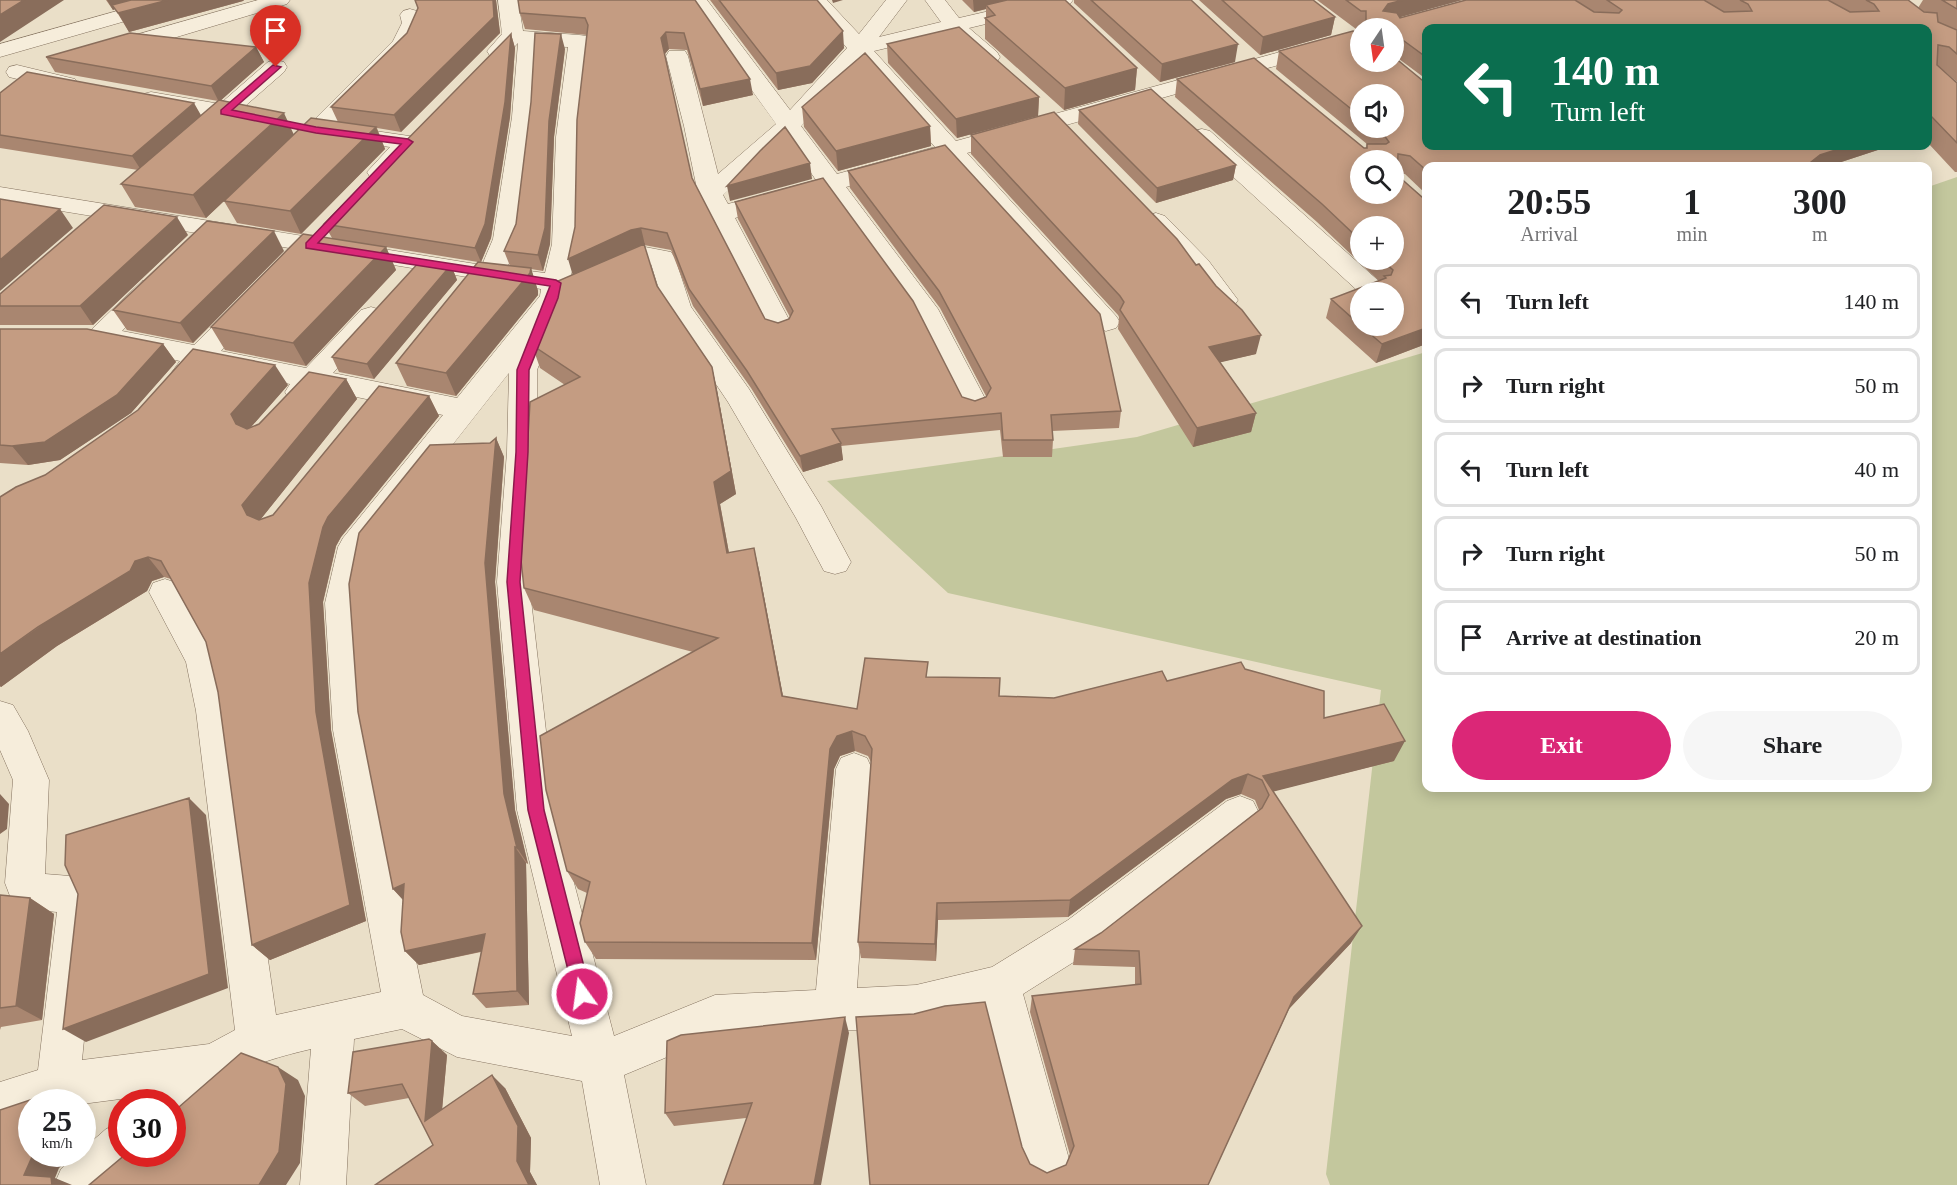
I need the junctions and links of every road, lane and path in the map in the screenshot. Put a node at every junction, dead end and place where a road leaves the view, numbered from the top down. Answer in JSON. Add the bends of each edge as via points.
{"nodes":[{"id":1,"x":178,"y":0,"type":"edge"},
{"id":2,"x":280,"y":0,"type":"edge"},
{"id":3,"x":508,"y":0,"type":"edge"},
{"id":4,"x":697,"y":0,"type":"edge"},
{"id":5,"x":816,"y":0,"type":"edge"},
{"id":6,"x":897,"y":0,"type":"edge"},
{"id":7,"x":935,"y":0,"type":"edge"},
{"id":8,"x":1062,"y":5,"type":"edge"},
{"id":9,"x":1474,"y":6,"type":"edge"},
{"id":10,"x":1423,"y":10,"type":"edge"},
{"id":11,"x":410,"y":15,"type":"dead end"},
{"id":12,"x":1444,"y":15,"type":"junction"},
{"id":13,"x":1458,"y":24,"type":"edge"},
{"id":14,"x":955,"y":27,"type":"junction"},
{"id":15,"x":522,"y":37,"type":"junction"},
{"id":16,"x":1350,"y":37,"type":"edge"},
{"id":17,"x":859,"y":48,"type":"junction"},
{"id":18,"x":1236,"y":48,"type":"dead end"},
{"id":19,"x":0,"y":51,"type":"edge"},
{"id":20,"x":95,"y":53,"type":"edge"},
{"id":21,"x":676,"y":56,"type":"edge"},
{"id":22,"x":63,"y":62,"type":"edge"},
{"id":23,"x":1253,"y":64,"type":"junction"},
{"id":24,"x":276,"y":67,"type":"dead end"},
{"id":25,"x":483,"y":67,"type":"edge"},
{"id":26,"x":1007,"y":73,"type":"edge"},
{"id":27,"x":8,"y":74,"type":"edge"},
{"id":28,"x":1271,"y":79,"type":"edge"},
{"id":29,"x":1146,"y":85,"type":"junction"},
{"id":30,"x":88,"y":88,"type":"edge"},
{"id":31,"x":134,"y":96,"type":"edge"},
{"id":32,"x":1050,"y":112,"type":"junction"},
{"id":33,"x":236,"y":114,"type":"junction"},
{"id":34,"x":789,"y":126,"type":"junction"},
{"id":35,"x":1075,"y":137,"type":"edge"},
{"id":36,"x":189,"y":142,"type":"edge"},
{"id":37,"x":952,"y":151,"type":"junction"},
{"id":38,"x":835,"y":184,"type":"junction"},
{"id":39,"x":0,"y":194,"type":"edge"},
{"id":40,"x":359,"y":194,"type":"edge"},
{"id":41,"x":119,"y":204,"type":"junction"},
{"id":42,"x":715,"y":204,"type":"junction"},
{"id":43,"x":1141,"y":206,"type":"edge"},
{"id":44,"x":220,"y":220,"type":"junction"},
{"id":45,"x":85,"y":234,"type":"edge"},
{"id":46,"x":318,"y":237,"type":"junction"},
{"id":47,"x":420,"y":263,"type":"junction"},
{"id":48,"x":485,"y":274,"type":"junction"},
{"id":49,"x":1364,"y":282,"type":"edge"},
{"id":50,"x":554,"y":291,"type":"junction"},
{"id":51,"x":456,"y":300,"type":"edge"},
{"id":52,"x":1238,"y":313,"type":"edge"},
{"id":53,"x":1106,"y":322,"type":"dead end"},
{"id":54,"x":780,"y":328,"type":"edge"},
{"id":55,"x":200,"y":356,"type":"junction"},
{"id":56,"x":311,"y":380,"type":"junction"},
{"id":57,"x":390,"y":382,"type":"junction"},
{"id":58,"x":171,"y":389,"type":"edge"},
{"id":59,"x":974,"y":406,"type":"edge"},
{"id":60,"x":464,"y":409,"type":"junction"},
{"id":61,"x":282,"y":412,"type":"edge"},
{"id":62,"x":361,"y":418,"type":"edge"},
{"id":63,"x":836,"y":562,"type":"dead end"},
{"id":64,"x":165,"y":592,"type":"edge"},
{"id":65,"x":0,"y":716,"type":"edge"},
{"id":66,"x":854,"y":769,"type":"dead end"},
{"id":67,"x":1240,"y":813,"type":"dead end"},
{"id":68,"x":1000,"y":986,"type":"junction"},
{"id":69,"x":405,"y":1008,"type":"junction"},
{"id":70,"x":835,"y":1010,"type":"junction"},
{"id":71,"x":334,"y":1023,"type":"junction"},
{"id":72,"x":258,"y":1041,"type":"junction"},
{"id":73,"x":600,"y":1063,"type":"junction"},
{"id":74,"x":213,"y":1065,"type":"junction"},
{"id":75,"x":58,"y":1085,"type":"junction"},
{"id":76,"x":185,"y":1089,"type":"edge"},
{"id":77,"x":0,"y":1104,"type":"edge"},
{"id":78,"x":108,"y":1157,"type":"edge"},
{"id":79,"x":1046,"y":1159,"type":"dead end"},
{"id":80,"x":77,"y":1185,"type":"edge"},
{"id":81,"x":323,"y":1185,"type":"edge"},
{"id":82,"x":623,"y":1185,"type":"edge"}],
"edges":[{"from":1,"to":19,"type":"street"},
{"from":2,"to":20,"type":"street"},
{"from":3,"to":15,"type":"street"},
{"from":4,"to":34,"type":"street"},
{"from":5,"to":17,"type":"street"},
{"from":6,"to":17,"type":"street"},
{"from":7,"to":14,"type":"street"},
{"from":8,"to":14,"type":"street"},
{"from":9,"to":12,"type":"street"},
{"from":10,"to":12,"type":"street"},
{"from":11,"to":40,"type":"street","via":[[412,23],[403,44],[302,134],[416,133]]},
{"from":12,"to":13,"type":"street"},
{"from":14,"to":17,"type":"street"},
{"from":14,"to":26,"type":"street"},
{"from":15,"to":25,"type":"street"},
{"from":15,"to":48,"type":"street","via":[[526,47],[523,117],[506,239]]},
{"from":15,"to":50,"type":"street","via":[[579,41],[568,137],[565,244]]},
{"from":16,"to":23,"type":"street"},
{"from":17,"to":34,"type":"street"},
{"from":17,"to":37,"type":"street"},
{"from":18,"to":23,"type":"street"},
{"from":21,"to":42,"type":"street"},
{"from":22,"to":27,"type":"street"},
{"from":23,"to":28,"type":"street"},
{"from":23,"to":29,"type":"street"},
{"from":24,"to":33,"type":"street"},
{"from":27,"to":30,"type":"street"},
{"from":29,"to":32,"type":"street"},
{"from":29,"to":49,"type":"street"},
{"from":31,"to":33,"type":"street"},
{"from":32,"to":35,"type":"street"},
{"from":32,"to":37,"type":"street"},
{"from":33,"to":36,"type":"street"},
{"from":34,"to":38,"type":"street"},
{"from":34,"to":42,"type":"street"},
{"from":37,"to":38,"type":"street"},
{"from":37,"to":53,"type":"street"},
{"from":38,"to":42,"type":"street"},
{"from":38,"to":59,"type":"street","via":[[928,315]]},
{"from":39,"to":41,"type":"street"},
{"from":41,"to":44,"type":"street"},
{"from":41,"to":45,"type":"street"},
{"from":42,"to":54,"type":"street"},
{"from":43,"to":52,"type":"street"},
{"from":44,"to":46,"type":"street"},
{"from":44,"to":55,"type":"street","via":[[178,262],[90,336]]},
{"from":46,"to":47,"type":"street"},
{"from":46,"to":55,"type":"street"},
{"from":47,"to":48,"type":"street"},
{"from":47,"to":56,"type":"street"},
{"from":48,"to":50,"type":"street"},
{"from":48,"to":51,"type":"street"},
{"from":50,"to":60,"type":"street"},
{"from":50,"to":63,"type":"street","via":[[645,255],[662,258],[678,308],[739,396]]},
{"from":50,"to":73,"type":"street","via":[[523,370],[513,582],[536,810]]},
{"from":55,"to":56,"type":"street"},
{"from":55,"to":58,"type":"street"},
{"from":56,"to":57,"type":"street"},
{"from":56,"to":61,"type":"street"},
{"from":57,"to":60,"type":"street"},
{"from":57,"to":62,"type":"street"},
{"from":60,"to":69,"type":"street","via":[[354,547],[342,603],[351,730]]},
{"from":64,"to":72,"type":"street","via":[[203,661],[214,711]]},
{"from":65,"to":75,"type":"street","via":[[31,780],[27,891],[70,895],[77,909]]},
{"from":66,"to":70,"type":"street"},
{"from":67,"to":68,"type":"street","via":[[1082,934]]},
{"from":68,"to":70,"type":"street","via":[[916,1006]]},
{"from":68,"to":79,"type":"street"},
{"from":69,"to":71,"type":"street"},
{"from":69,"to":73,"type":"street","via":[[457,1036]]},
{"from":70,"to":73,"type":"street","via":[[715,1016]]},
{"from":71,"to":72,"type":"street"},
{"from":71,"to":81,"type":"street"},
{"from":72,"to":74,"type":"street"},
{"from":73,"to":82,"type":"street"},
{"from":74,"to":75,"type":"street"},
{"from":74,"to":76,"type":"street"},
{"from":75,"to":77,"type":"street"},
{"from":78,"to":80,"type":"street"}]}
